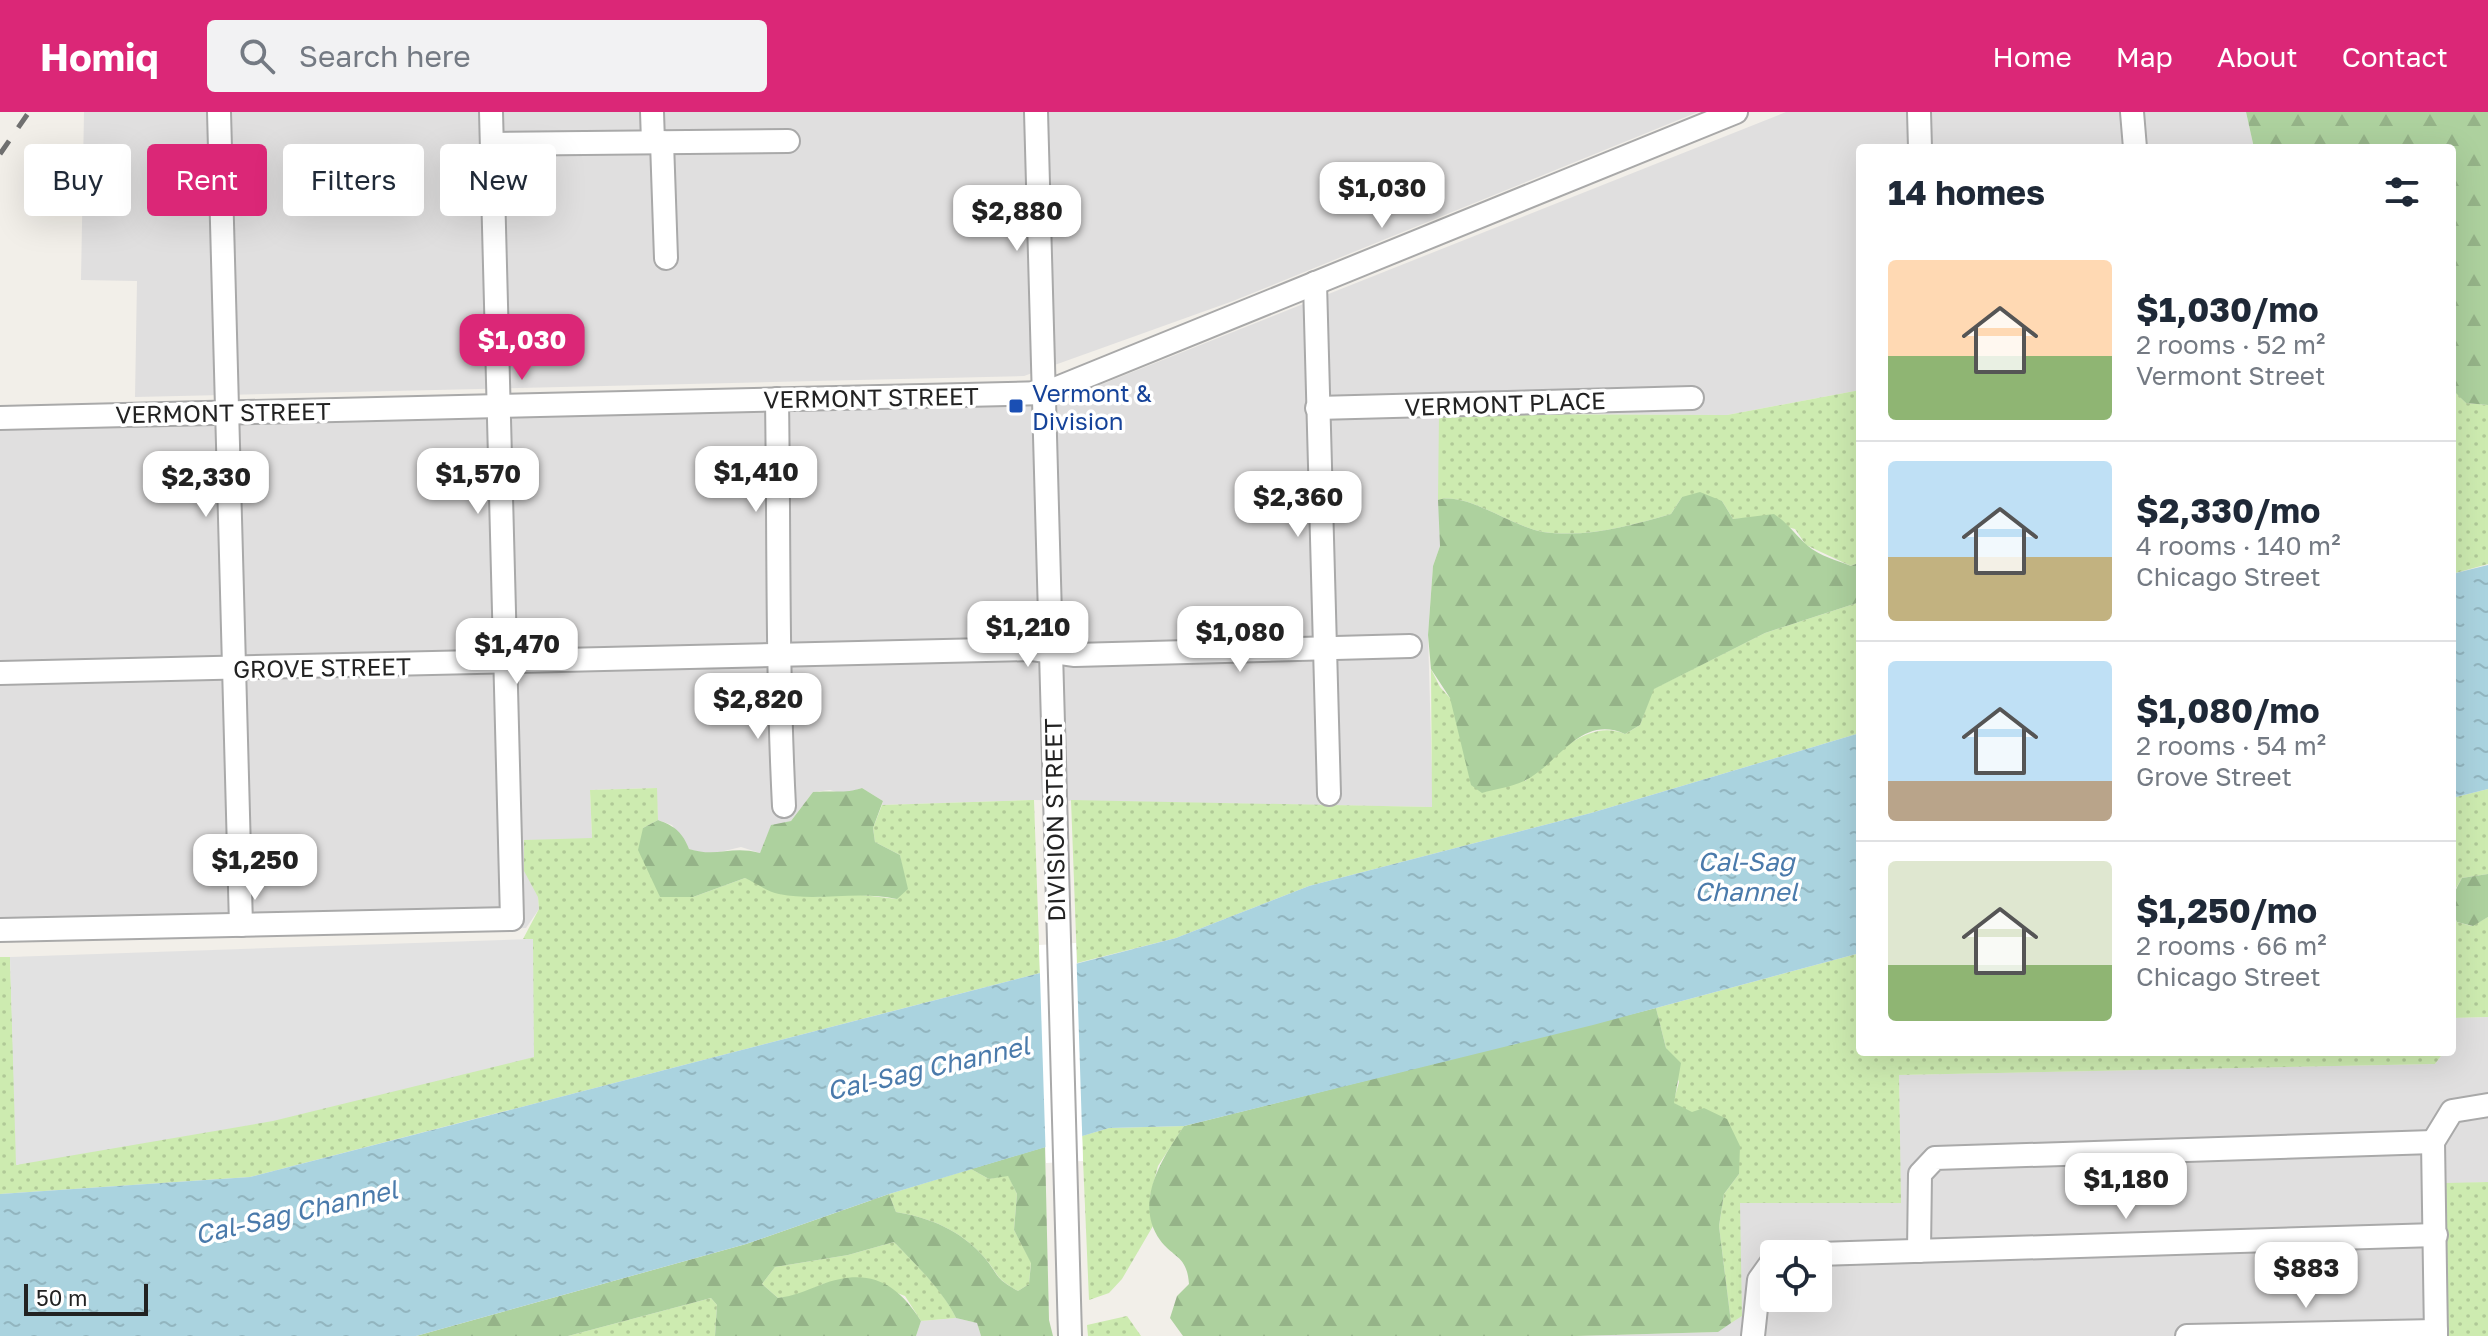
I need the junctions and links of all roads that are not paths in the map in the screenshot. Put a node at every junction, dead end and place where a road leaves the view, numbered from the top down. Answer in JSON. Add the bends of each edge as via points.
{"nodes":[{"id":1,"x":219,"y":112,"type":"edge"},
{"id":2,"x":491,"y":112,"type":"edge"},
{"id":3,"x":652,"y":112,"type":"edge"},
{"id":4,"x":1036,"y":112,"type":"edge"},
{"id":5,"x":1736,"y":112,"type":"edge"},
{"id":6,"x":1919,"y":112,"type":"edge"},
{"id":7,"x":2132,"y":112,"type":"edge"},
{"id":8,"x":788,"y":141,"type":"dead end"},
{"id":9,"x":658,"y":142,"type":"junction"},
{"id":10,"x":492,"y":144,"type":"joint"},
{"id":11,"x":1920,"y":144,"type":"edge"},
{"id":12,"x":2135,"y":144,"type":"edge"},
{"id":13,"x":494,"y":216,"type":"edge"},
{"id":14,"x":666,"y":258,"type":"dead end"},
{"id":15,"x":1315,"y":283,"type":"junction"},
{"id":16,"x":1045,"y":393,"type":"junction"},
{"id":17,"x":1692,"y":398,"type":"dead end"},
{"id":18,"x":777,"y":399,"type":"junction"},
{"id":19,"x":499,"y":406,"type":"junction"},
{"id":20,"x":1317,"y":408,"type":"junction"},
{"id":21,"x":226,"y":412,"type":"junction"},
{"id":22,"x":0,"y":418,"type":"edge"},
{"id":23,"x":1410,"y":646,"type":"dead end"},
{"id":24,"x":1323,"y":649,"type":"junction"},
{"id":25,"x":1051,"y":652,"type":"junction"},
{"id":26,"x":779,"y":656,"type":"junction"},
{"id":27,"x":505,"y":663,"type":"junction"},
{"id":28,"x":234,"y":670,"type":"junction"},
{"id":29,"x":0,"y":673,"type":"edge"},
{"id":30,"x":1329,"y":794,"type":"dead end"},
{"id":31,"x":784,"y":806,"type":"dead end"},
{"id":32,"x":241,"y":925,"type":"junction"},
{"id":33,"x":0,"y":930,"type":"edge"},
{"id":34,"x":2488,"y":1105,"type":"edge"},
{"id":35,"x":2433,"y":1142,"type":"junction"},
{"id":36,"x":2436,"y":1235,"type":"junction"},
{"id":37,"x":1919,"y":1251,"type":"junction"},
{"id":38,"x":1832,"y":1254,"type":"edge"},
{"id":39,"x":1760,"y":1279,"type":"edge"},
{"id":40,"x":2436,"y":1333,"type":"edge"},
{"id":41,"x":1070,"y":1336,"type":"edge"},
{"id":42,"x":1753,"y":1336,"type":"edge"},
{"id":43,"x":2187,"y":1336,"type":"edge"}],
"edges":[{"from":1,"to":21,"type":"street"},
{"from":2,"to":10,"type":"street"},
{"from":3,"to":9,"type":"street"},
{"from":4,"to":16,"type":"street","name":"DIVISION STREET"},
{"from":5,"to":15,"type":"street","name":"VERMONT STREET"},
{"from":6,"to":11,"type":"street"},
{"from":7,"to":12,"type":"street"},
{"from":8,"to":9,"type":"street"},
{"from":9,"to":10,"type":"street"},
{"from":9,"to":14,"type":"street"},
{"from":13,"to":19,"type":"street"},
{"from":15,"to":16,"type":"street","name":"VERMONT STREET"},
{"from":15,"to":20,"type":"street"},
{"from":16,"to":18,"type":"street","name":"VERMONT STREET"},
{"from":16,"to":25,"type":"street","name":"DIVISION STREET"},
{"from":17,"to":20,"type":"street","name":"VERMONT PLACE"},
{"from":18,"to":19,"type":"street","name":"VERMONT STREET"},
{"from":18,"to":26,"type":"street"},
{"from":19,"to":21,"type":"street","name":"VERMONT STREET"},
{"from":19,"to":27,"type":"street"},
{"from":20,"to":24,"type":"street"},
{"from":21,"to":22,"type":"street","name":"VERMONT STREET"},
{"from":21,"to":28,"type":"street"},
{"from":23,"to":24,"type":"street","name":"GROVE STREET"},
{"from":24,"to":25,"type":"street","name":"GROVE STREET"},
{"from":24,"to":30,"type":"street"},
{"from":25,"to":26,"type":"street","name":"GROVE STREET"},
{"from":25,"to":41,"type":"street","name":"DIVISION STREET"},
{"from":26,"to":27,"type":"street","name":"GROVE STREET"},
{"from":26,"to":31,"type":"street"},
{"from":27,"to":28,"type":"street","name":"GROVE STREET"},
{"from":27,"to":32,"type":"street","via":[[512,919]]},
{"from":28,"to":29,"type":"street","name":"GROVE STREET"},
{"from":28,"to":32,"type":"street"},
{"from":32,"to":33,"type":"street"},
{"from":34,"to":35,"type":"street","via":[[2452,1111]]},
{"from":35,"to":36,"type":"street"},
{"from":35,"to":37,"type":"street","via":[[1935,1158],[1920,1174]]},
{"from":36,"to":37,"type":"street"},
{"from":36,"to":40,"type":"street"},
{"from":37,"to":38,"type":"street"},
{"from":39,"to":42,"type":"street"},
{"from":40,"to":43,"type":"street"}]}
